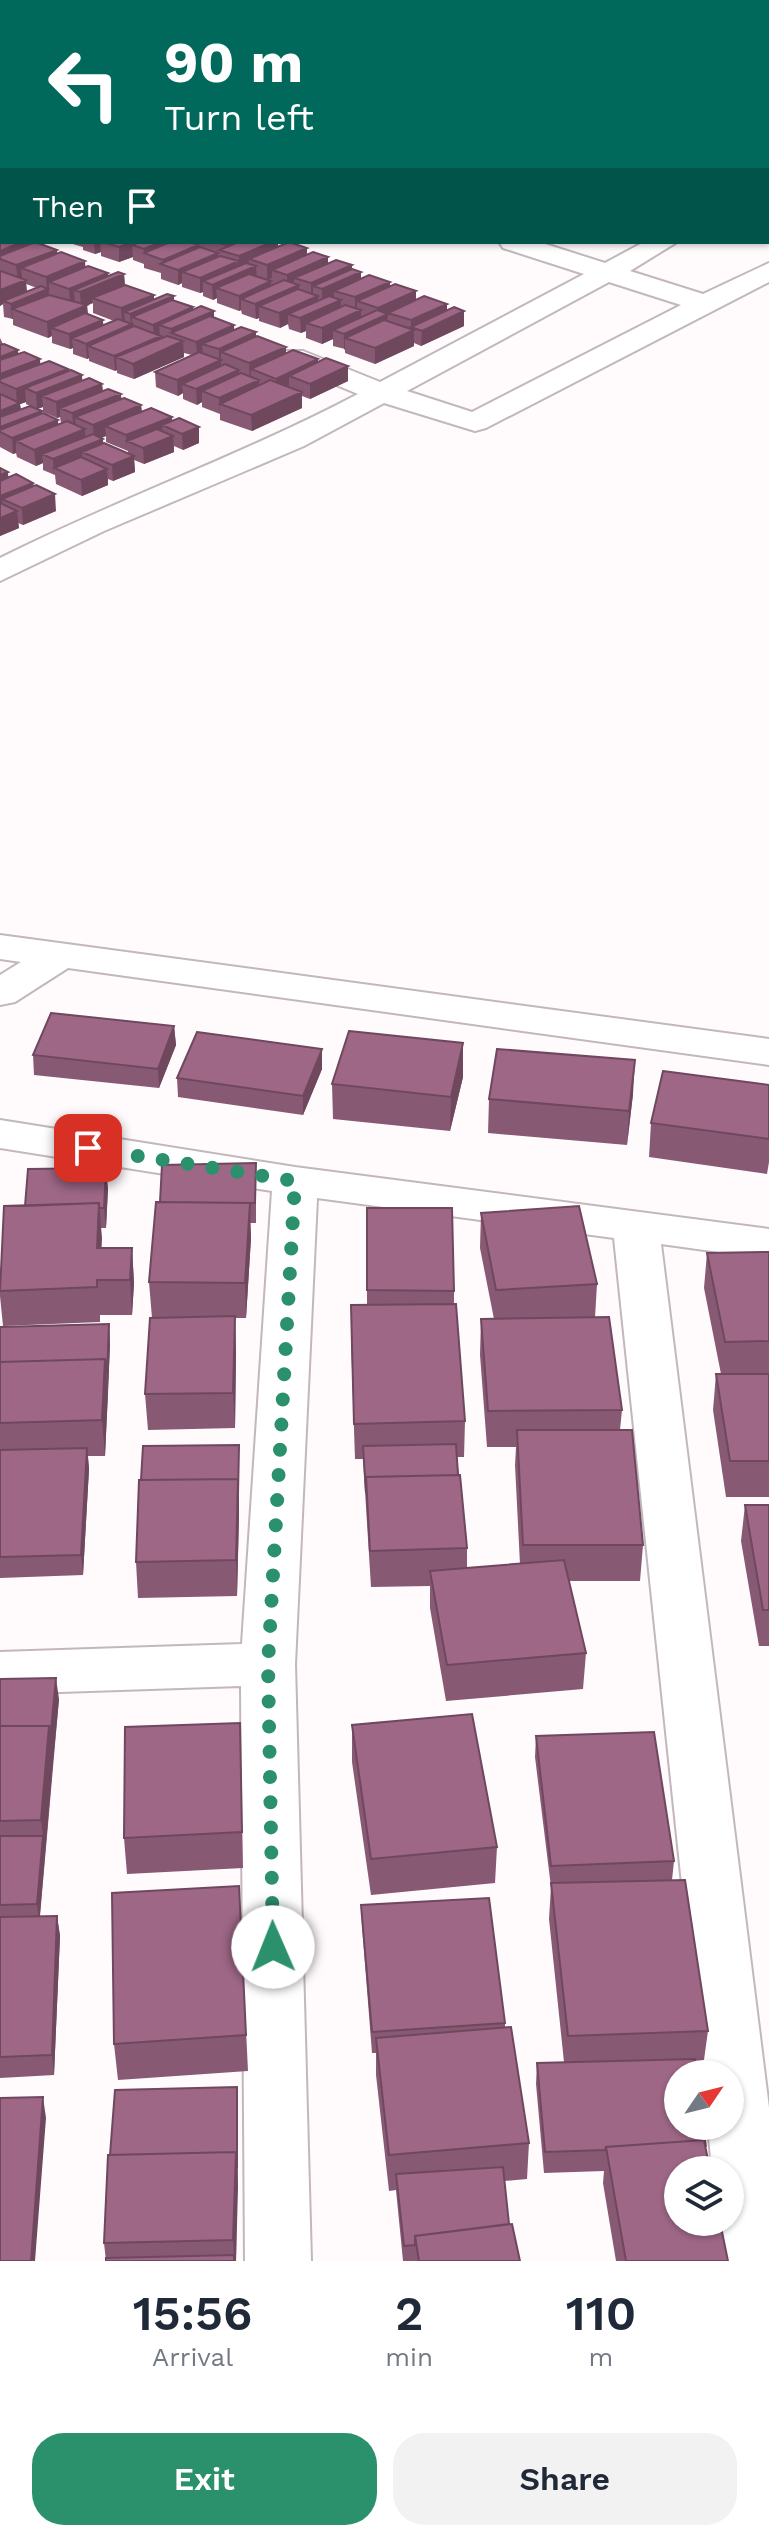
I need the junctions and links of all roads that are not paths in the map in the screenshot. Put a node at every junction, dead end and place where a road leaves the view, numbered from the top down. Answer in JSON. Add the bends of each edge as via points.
{"nodes":[{"id":1,"x":518,"y":244,"type":"edge"},
{"id":2,"x":660,"y":244,"type":"edge"},
{"id":3,"x":769,"y":271,"type":"edge"},
{"id":4,"x":601,"y":274,"type":"junction"},
{"id":5,"x":705,"y":304,"type":"junction"},
{"id":6,"x":468,"y":322,"type":"dead end"},
{"id":7,"x":496,"y":332,"type":"junction"},
{"id":8,"x":270,"y":347,"type":"edge"},
{"id":9,"x":385,"y":394,"type":"junction"},
{"id":10,"x":215,"y":448,"type":"dead end"},
{"id":11,"x":244,"y":461,"type":"junction"},
{"id":12,"x":53,"y":505,"type":"edge"},
{"id":13,"x":93,"y":524,"type":"junction"},
{"id":14,"x":0,"y":571,"type":"edge"},
{"id":15,"x":0,"y":947,"type":"edge"},
{"id":16,"x":61,"y":955,"type":"junction"},
{"id":17,"x":0,"y":993,"type":"edge"},
{"id":18,"x":769,"y":1052,"type":"edge"},
{"id":19,"x":0,"y":1134,"type":"edge"},
{"id":20,"x":295,"y":1181,"type":"junction"},
{"id":21,"x":636,"y":1227,"type":"junction"},
{"id":22,"x":769,"y":1244,"type":"edge"},
{"id":23,"x":268,"y":1664,"type":"junction"},
{"id":24,"x":0,"y":1673,"type":"edge"},
{"id":25,"x":278,"y":2261,"type":"edge"},
{"id":26,"x":755,"y":2261,"type":"edge"}],
"edges":[{"from":1,"to":4,"type":"street"},
{"from":2,"to":4,"type":"street"},
{"from":3,"to":5,"type":"street"},
{"from":4,"to":5,"type":"street"},
{"from":4,"to":7,"type":"street"},
{"from":5,"to":9,"type":"street","via":[[481,422]]},
{"from":6,"to":7,"type":"street"},
{"from":7,"to":9,"type":"street"},
{"from":8,"to":9,"type":"street"},
{"from":9,"to":11,"type":"street"},
{"from":10,"to":11,"type":"street"},
{"from":11,"to":13,"type":"street"},
{"from":12,"to":13,"type":"street"},
{"from":13,"to":14,"type":"street"},
{"from":15,"to":16,"type":"street"},
{"from":16,"to":17,"type":"street"},
{"from":16,"to":18,"type":"street"},
{"from":19,"to":20,"type":"street"},
{"from":20,"to":21,"type":"street"},
{"from":20,"to":23,"type":"street"},
{"from":21,"to":22,"type":"street"},
{"from":21,"to":26,"type":"street"},
{"from":23,"to":24,"type":"street"},
{"from":23,"to":25,"type":"street"}]}
